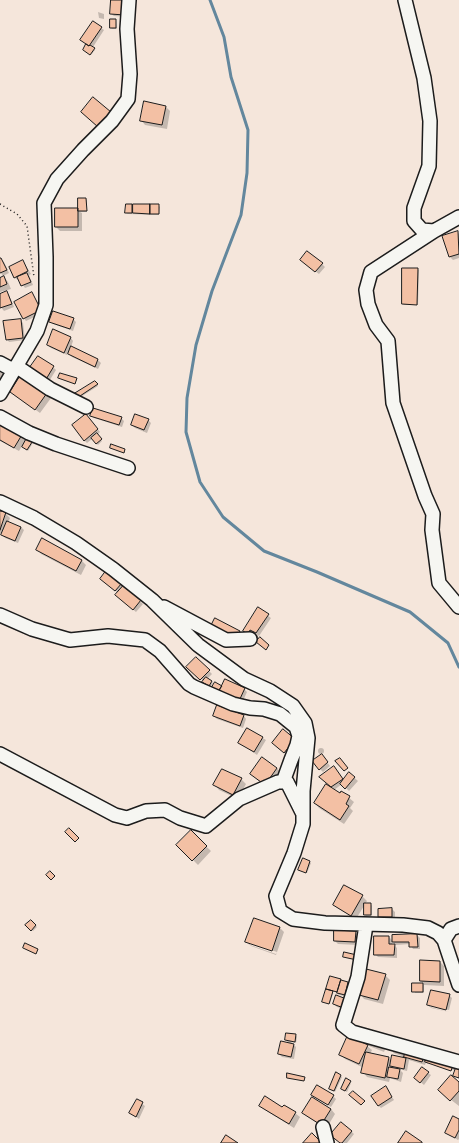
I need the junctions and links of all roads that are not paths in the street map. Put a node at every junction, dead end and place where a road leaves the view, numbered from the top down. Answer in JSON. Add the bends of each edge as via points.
{"nodes":[{"id":1,"x":129,"y":0,"type":"edge"},
{"id":2,"x":405,"y":0,"type":"edge"},
{"id":3,"x":459,"y":217,"type":"edge"},
{"id":4,"x":434,"y":231,"type":"junction"},
{"id":5,"x":0,"y":363,"type":"edge"},
{"id":6,"x":14,"y":368,"type":"junction"},
{"id":7,"x":0,"y":394,"type":"edge"},
{"id":8,"x":86,"y":407,"type":"dead end"},
{"id":9,"x":0,"y":417,"type":"edge"},
{"id":10,"x":128,"y":468,"type":"dead end"},
{"id":11,"x":0,"y":502,"type":"edge"},
{"id":12,"x":152,"y":600,"type":"junction"},
{"id":13,"x":459,"y":607,"type":"edge"},
{"id":14,"x":0,"y":615,"type":"edge"},
{"id":15,"x":250,"y":639,"type":"dead end"},
{"id":16,"x":0,"y":754,"type":"edge"},
{"id":17,"x":283,"y":782,"type":"junction"},
{"id":18,"x":303,"y":814,"type":"junction"},
{"id":19,"x":366,"y":925,"type":"junction"},
{"id":20,"x":459,"y":926,"type":"edge"},
{"id":21,"x":444,"y":940,"type":"junction"},
{"id":22,"x":459,"y":985,"type":"edge"},
{"id":23,"x":459,"y":1062,"type":"edge"},
{"id":24,"x":323,"y":1127,"type":"dead end"},
{"id":25,"x":327,"y":1143,"type":"edge"}],
"edges":[{"from":1,"to":6,"type":"street","via":[[128,99],[112,122],[57,179],[44,203],[46,305],[37,331]]},
{"from":2,"to":4,"type":"street","via":[[424,78],[430,120],[429,166],[414,208],[414,221],[422,230]]},
{"from":3,"to":4,"type":"street"},
{"from":4,"to":13,"type":"street","via":[[371,272],[366,290],[376,325],[388,341],[393,403],[433,514],[432,530],[439,583]]},
{"from":5,"to":6,"type":"street"},
{"from":6,"to":7,"type":"street"},
{"from":6,"to":8,"type":"street","via":[[50,390]]},
{"from":9,"to":10,"type":"street","via":[[56,444]]},
{"from":11,"to":12,"type":"street","via":[[34,518],[76,543],[113,568]]},
{"from":12,"to":15,"type":"street","via":[[226,640]]},
{"from":12,"to":18,"type":"street","via":[[198,645],[244,679],[270,691],[293,706],[304,723],[308,738]]},
{"from":14,"to":17,"type":"street","via":[[32,629],[70,640],[108,636],[145,640],[160,650],[188,684],[234,704],[280,714],[296,727],[299,736]]},
{"from":16,"to":17,"type":"street","via":[[114,815],[127,818],[146,811],[165,810],[206,826],[239,799]]},
{"from":17,"to":18,"type":"street","via":[[287,782]]},
{"from":18,"to":19,"type":"street","via":[[303,824],[294,853],[276,896],[280,911],[293,919]]},
{"from":19,"to":21,"type":"street","via":[[428,928]]},
{"from":19,"to":23,"type":"street","via":[[358,977],[343,1025],[352,1032]]},
{"from":20,"to":21,"type":"street","via":[[451,929]]},
{"from":21,"to":22,"type":"street"},
{"from":24,"to":25,"type":"street"}]}
